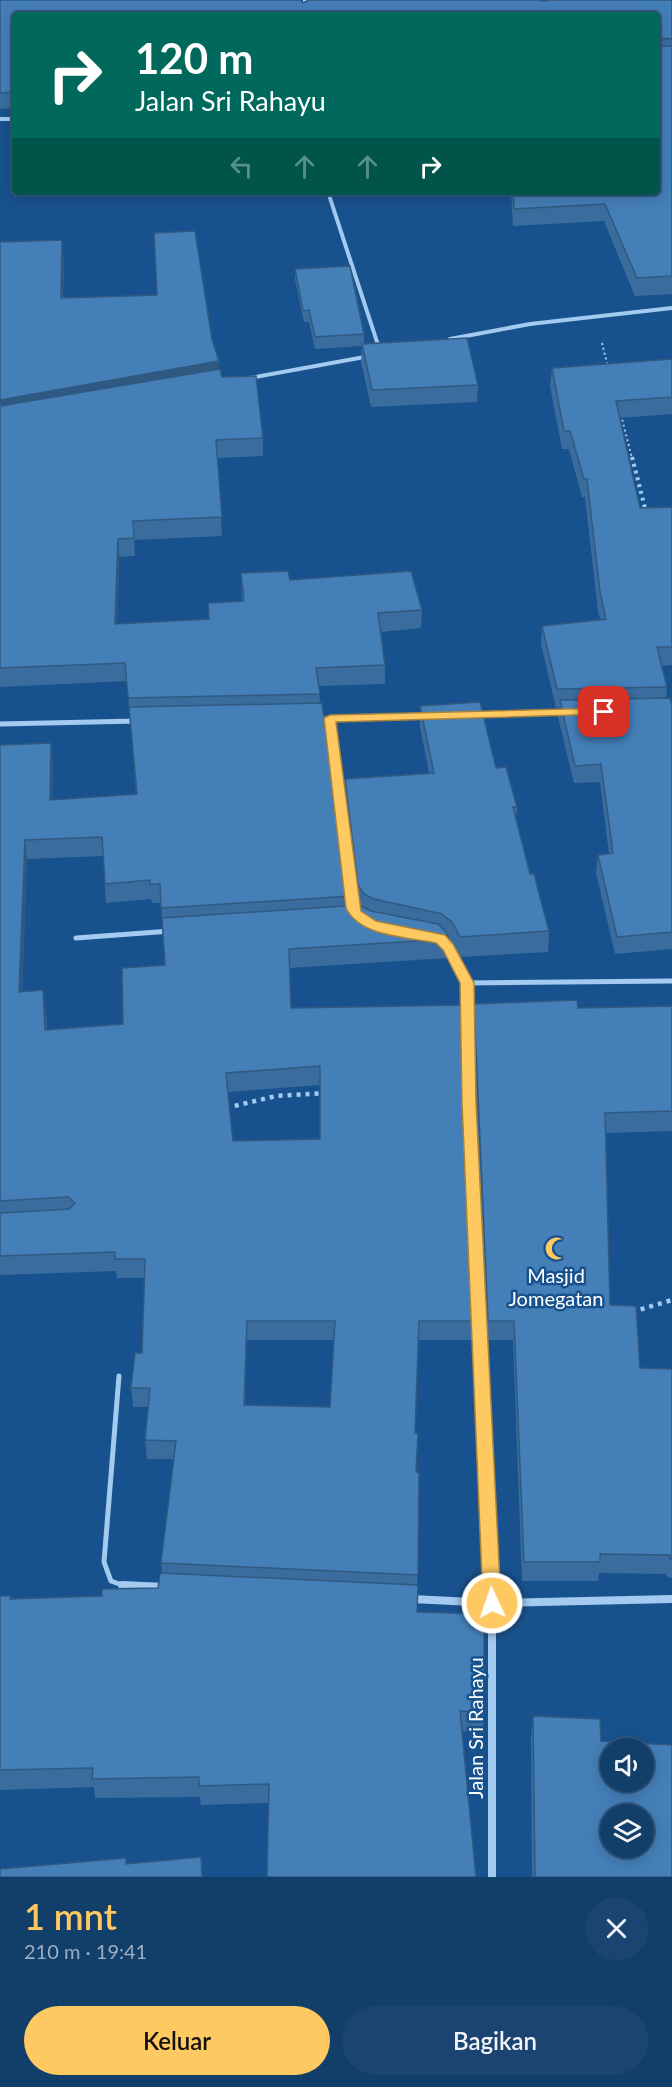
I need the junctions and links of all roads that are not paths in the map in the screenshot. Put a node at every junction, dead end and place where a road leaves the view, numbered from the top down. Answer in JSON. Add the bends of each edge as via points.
{"nodes":[{"id":1,"x":329,"y":195,"type":"edge"},
{"id":2,"x":672,"y":308,"type":"edge"},
{"id":3,"x":444,"y":341,"type":"edge"},
{"id":4,"x":392,"y":352,"type":"edge"},
{"id":5,"x":381,"y":354,"type":"junction"},
{"id":6,"x":243,"y":379,"type":"edge"},
{"id":7,"x":578,"y":712,"type":"edge"},
{"id":8,"x":471,"y":715,"type":"edge"},
{"id":9,"x":436,"y":716,"type":"edge"},
{"id":10,"x":330,"y":718,"type":"junction"},
{"id":11,"x":306,"y":719,"type":"edge"},
{"id":12,"x":141,"y":721,"type":"edge"},
{"id":13,"x":0,"y":724,"type":"edge"},
{"id":14,"x":349,"y":920,"type":"edge"},
{"id":15,"x":179,"y":931,"type":"edge"},
{"id":16,"x":75,"y":938,"type":"dead end"},
{"id":17,"x":440,"y":939,"type":"edge"},
{"id":18,"x":672,"y":981,"type":"edge"},
{"id":19,"x":467,"y":983,"type":"junction"},
{"id":20,"x":119,"y":1376,"type":"dead end"},
{"id":21,"x":122,"y":1585,"type":"joint"},
{"id":22,"x":170,"y":1587,"type":"edge"},
{"id":23,"x":396,"y":1598,"type":"edge"},
{"id":24,"x":672,"y":1599,"type":"edge"},
{"id":25,"x":492,"y":1603,"type":"junction"},
{"id":26,"x":492,"y":1877,"type":"edge"}],
"edges":[{"from":1,"to":5,"type":"street"},
{"from":2,"to":3,"type":"street","via":[[530,324]]},
{"from":4,"to":5,"type":"street"},
{"from":5,"to":6,"type":"street"},
{"from":7,"to":8,"type":"street"},
{"from":9,"to":10,"type":"street"},
{"from":10,"to":11,"type":"street"},
{"from":10,"to":14,"type":"street","via":[[353,908],[360,919]]},
{"from":12,"to":13,"type":"street"},
{"from":15,"to":16,"type":"street"},
{"from":17,"to":19,"type":"street","name":"Jalan Sri Rahayu"},
{"from":18,"to":19,"type":"street"},
{"from":19,"to":25,"type":"street","name":"Jalan Sri Rahayu"},
{"from":20,"to":21,"type":"lane","via":[[104,1562],[111,1581]]},
{"from":21,"to":22,"type":"street"},
{"from":23,"to":25,"type":"street"},
{"from":24,"to":25,"type":"street"},
{"from":25,"to":26,"type":"street","name":"Jalan Sri Rahayu"}]}
